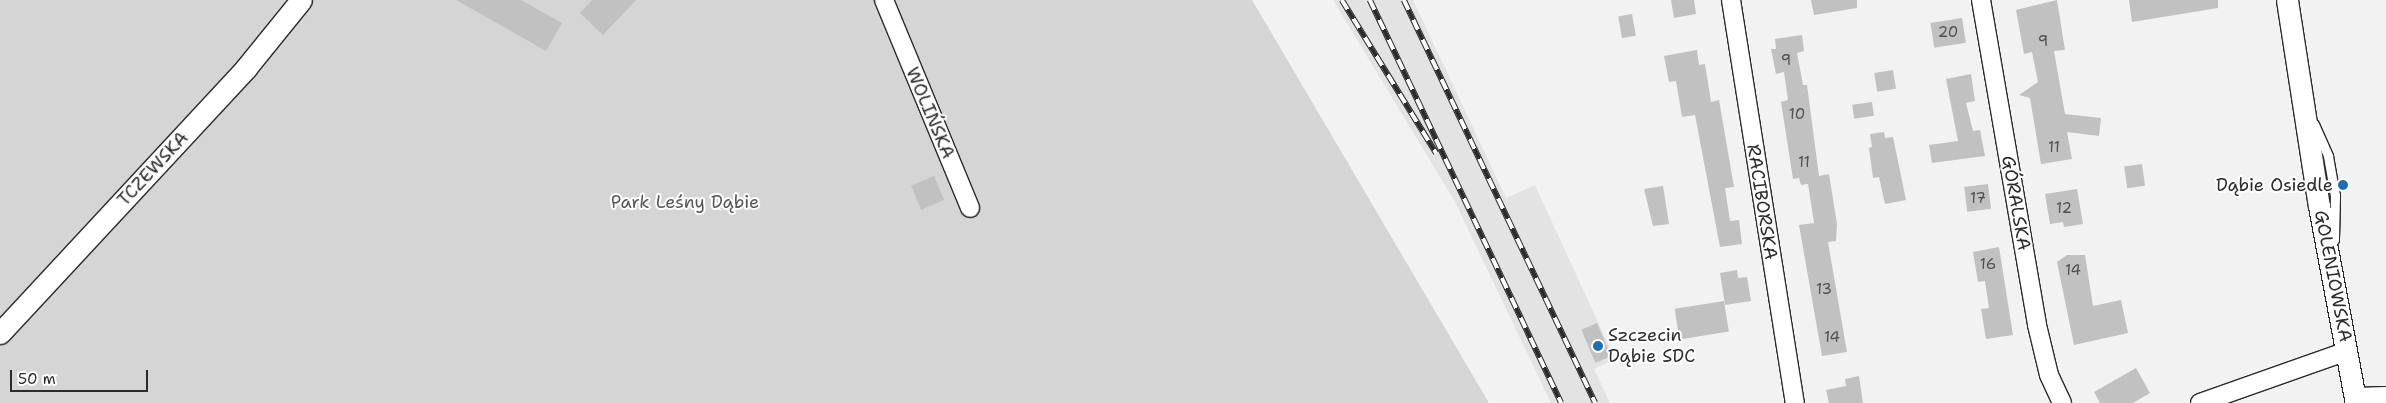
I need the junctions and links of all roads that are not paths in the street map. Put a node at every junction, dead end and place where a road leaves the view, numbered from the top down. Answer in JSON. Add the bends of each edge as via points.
{"nodes":[{"id":1,"x":301,"y":0,"type":"edge"},
{"id":2,"x":884,"y":0,"type":"edge"},
{"id":3,"x":1731,"y":0,"type":"edge"},
{"id":4,"x":1981,"y":0,"type":"edge"},
{"id":5,"x":2287,"y":0,"type":"edge"},
{"id":6,"x":970,"y":208,"type":"dead end"},
{"id":7,"x":0,"y":334,"type":"edge"},
{"id":8,"x":2348,"y":351,"type":"junction"},
{"id":9,"x":2386,"y":396,"type":"edge"},
{"id":10,"x":2355,"y":400,"type":"edge"},
{"id":11,"x":1795,"y":403,"type":"edge"},
{"id":12,"x":2062,"y":403,"type":"edge"},
{"id":13,"x":2200,"y":403,"type":"edge"}],
"edges":[{"from":1,"to":7,"type":"street","name":"TCZEWSKA","via":[[200,119]]},
{"from":2,"to":6,"type":"street","name":"WOLIŃSKA"},
{"from":3,"to":11,"type":"street","name":"RACIBORSKA"},
{"from":4,"to":12,"type":"street","name":"GÓRALSKA","via":[[2037,325],[2049,375]]},
{"from":5,"to":8,"type":"street","name":"GOLENIOWSKA","via":[[2302,101]]},
{"from":8,"to":10,"type":"street","name":"GOLENIOWSKA"},
{"from":8,"to":13,"type":"street"},
{"from":9,"to":10,"type":"street"}]}
